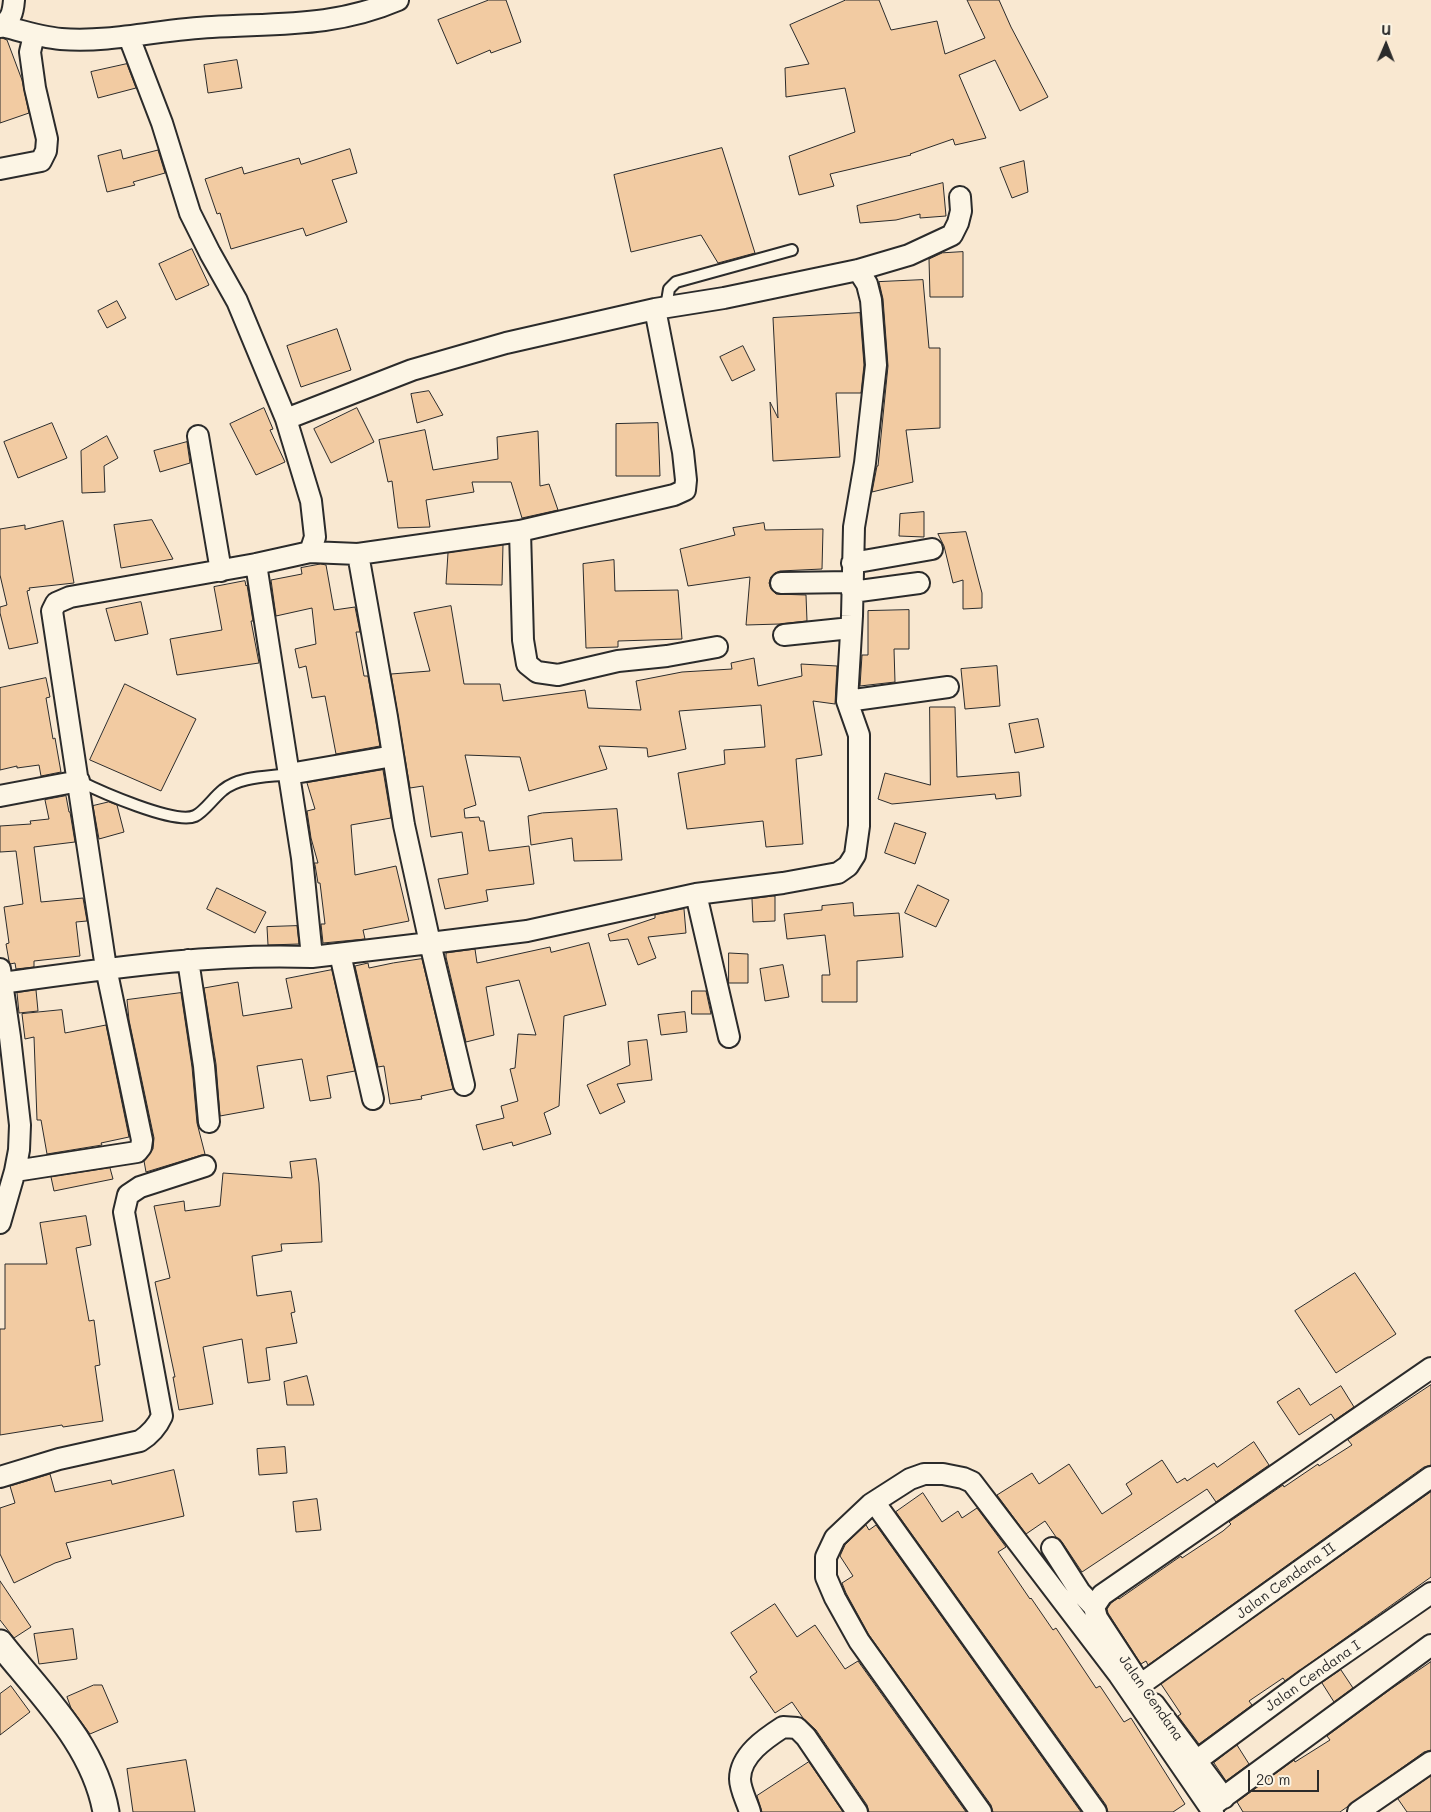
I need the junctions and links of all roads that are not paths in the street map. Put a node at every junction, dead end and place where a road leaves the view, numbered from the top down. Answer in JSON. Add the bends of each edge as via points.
{"nodes":[{"id":1,"x":14,"y":0,"type":"edge"},
{"id":2,"x":336,"y":0,"type":"edge"},
{"id":3,"x":398,"y":0,"type":"edge"},
{"id":4,"x":349,"y":16,"type":"junction"},
{"id":5,"x":1,"y":26,"type":"edge"},
{"id":6,"x":34,"y":35,"type":"junction"},
{"id":7,"x":129,"y":37,"type":"junction"},
{"id":8,"x":0,"y":169,"type":"edge"},
{"id":9,"x":960,"y":197,"type":"dead end"},
{"id":10,"x":792,"y":250,"type":"dead end"},
{"id":11,"x":858,"y":270,"type":"junction"},
{"id":12,"x":661,"y":308,"type":"junction"},
{"id":13,"x":286,"y":419,"type":"junction"},
{"id":14,"x":198,"y":436,"type":"dead end"},
{"id":15,"x":520,"y":530,"type":"junction"},
{"id":16,"x":932,"y":549,"type":"dead end"},
{"id":17,"x":310,"y":552,"type":"junction"},
{"id":18,"x":358,"y":554,"type":"junction"},
{"id":19,"x":256,"y":564,"type":"junction"},
{"id":20,"x":221,"y":570,"type":"junction"},
{"id":21,"x":852,"y":579,"type":"junction"},
{"id":22,"x":781,"y":583,"type":"dead end"},
{"id":23,"x":919,"y":583,"type":"dead end"},
{"id":24,"x":851,"y":628,"type":"junction"},
{"id":25,"x":784,"y":635,"type":"dead end"},
{"id":26,"x":717,"y":647,"type":"dead end"},
{"id":27,"x":948,"y":687,"type":"dead end"},
{"id":28,"x":847,"y":702,"type":"junction"},
{"id":29,"x":393,"y":756,"type":"junction"},
{"id":30,"x":289,"y":774,"type":"junction"},
{"id":31,"x":79,"y":781,"type":"junction"},
{"id":32,"x":0,"y":796,"type":"edge"},
{"id":33,"x":696,"y":894,"type":"junction"},
{"id":34,"x":430,"y":943,"type":"junction"},
{"id":35,"x":340,"y":954,"type":"junction"},
{"id":36,"x":312,"y":957,"type":"junction"},
{"id":37,"x":188,"y":960,"type":"junction"},
{"id":38,"x":106,"y":968,"type":"junction"},
{"id":39,"x":1,"y":976,"type":"edge"},
{"id":40,"x":729,"y":1037,"type":"dead end"},
{"id":41,"x":464,"y":1085,"type":"dead end"},
{"id":42,"x":373,"y":1099,"type":"dead end"},
{"id":43,"x":209,"y":1122,"type":"dead end"},
{"id":44,"x":205,"y":1166,"type":"dead end"},
{"id":45,"x":15,"y":1171,"type":"junction"},
{"id":46,"x":0,"y":1223,"type":"edge"},
{"id":47,"x":1431,"y":1368,"type":"edge"},
{"id":48,"x":0,"y":1477,"type":"edge"},
{"id":49,"x":1431,"y":1477,"type":"edge"},
{"id":50,"x":875,"y":1503,"type":"junction"},
{"id":51,"x":1052,"y":1548,"type":"dead end"},
{"id":52,"x":1431,"y":1593,"type":"edge"},
{"id":53,"x":1098,"y":1601,"type":"junction"},
{"id":54,"x":0,"y":1643,"type":"edge"},
{"id":55,"x":1431,"y":1645,"type":"edge"},
{"id":56,"x":1140,"y":1685,"type":"junction"},
{"id":57,"x":1196,"y":1761,"type":"junction"},
{"id":58,"x":1431,"y":1762,"type":"edge"},
{"id":59,"x":1212,"y":1807,"type":"edge"},
{"id":60,"x":106,"y":1812,"type":"edge"},
{"id":61,"x":750,"y":1812,"type":"edge"},
{"id":62,"x":858,"y":1812,"type":"edge"},
{"id":63,"x":981,"y":1812,"type":"edge"},
{"id":64,"x":1096,"y":1812,"type":"edge"},
{"id":65,"x":1358,"y":1812,"type":"edge"}],
"edges":[{"from":1,"to":5,"type":"street","via":[[10,20]]},
{"from":2,"to":4,"type":"street"},
{"from":3,"to":4,"type":"street"},
{"from":4,"to":7,"type":"street","via":[[320,22],[210,27]]},
{"from":5,"to":6,"type":"street"},
{"from":6,"to":7,"type":"street","via":[[92,40]]},
{"from":6,"to":8,"type":"street","via":[[30,52],[47,139],[46,151],[41,160]]},
{"from":7,"to":13,"type":"street","via":[[162,123],[190,213],[237,301]]},
{"from":9,"to":11,"type":"street","via":[[961,211],[952,235],[909,255]]},
{"from":10,"to":12,"type":"lane","via":[[676,282],[669,289]]},
{"from":11,"to":12,"type":"street"},
{"from":11,"to":21,"type":"street","via":[[867,284],[876,365],[854,527]]},
{"from":12,"to":13,"type":"street","via":[[506,343],[412,370]]},
{"from":12,"to":15,"type":"street","via":[[683,452],[685,490]]},
{"from":13,"to":17,"type":"street","via":[[312,508],[315,537]]},
{"from":14,"to":20,"type":"street"},
{"from":15,"to":18,"type":"street"},
{"from":15,"to":26,"type":"street","via":[[523,640],[527,664],[537,672],[558,675],[618,661]]},
{"from":16,"to":21,"type":"street"},
{"from":17,"to":18,"type":"street"},
{"from":17,"to":19,"type":"street"},
{"from":18,"to":29,"type":"street"},
{"from":19,"to":20,"type":"street"},
{"from":19,"to":30,"type":"street"},
{"from":20,"to":31,"type":"street","via":[[70,597],[56,604],[52,622]]},
{"from":21,"to":22,"type":"street"},
{"from":21,"to":23,"type":"street"},
{"from":21,"to":24,"type":"street"},
{"from":24,"to":25,"type":"street"},
{"from":24,"to":28,"type":"street"},
{"from":27,"to":28,"type":"street"},
{"from":28,"to":33,"type":"street","via":[[859,735],[859,826],[855,856],[848,866],[838,872],[815,877]]},
{"from":29,"to":30,"type":"street"},
{"from":29,"to":34,"type":"street","via":[[404,825]]},
{"from":30,"to":31,"type":"lane","via":[[238,781],[224,789],[196,816],[184,819],[121,801]]},
{"from":30,"to":36,"type":"street"},
{"from":31,"to":32,"type":"street"},
{"from":31,"to":38,"type":"street"},
{"from":33,"to":34,"type":"street","via":[[527,931]]},
{"from":33,"to":40,"type":"street"},
{"from":34,"to":35,"type":"street"},
{"from":34,"to":41,"type":"street"},
{"from":35,"to":36,"type":"street"},
{"from":35,"to":42,"type":"street"},
{"from":36,"to":37,"type":"street"},
{"from":37,"to":38,"type":"street"},
{"from":37,"to":43,"type":"street"},
{"from":38,"to":39,"type":"street"},
{"from":38,"to":45,"type":"street","via":[[141,1147],[126,1155]]},
{"from":39,"to":45,"type":"street","via":[[20,1125]]},
{"from":44,"to":48,"type":"street","via":[[140,1186],[128,1195],[124,1212],[162,1416],[158,1425],[140,1441],[59,1459]]},
{"from":45,"to":46,"type":"street"},
{"from":47,"to":53,"type":"street"},
{"from":49,"to":56,"type":"street","name":"Jalan Cendana II"},
{"from":50,"to":59,"type":"street","via":[[910,1479],[924,1474],[942,1474],[972,1482],[1119,1675]]},
{"from":50,"to":63,"type":"street","via":[[836,1538],[826,1557],[826,1577],[859,1641]]},
{"from":50,"to":64,"type":"street"},
{"from":51,"to":53,"type":"street","name":"Jalan Cendana","via":[[1080,1592]]},
{"from":52,"to":57,"type":"street","name":"Jalan Cendana I"},
{"from":53,"to":56,"type":"street","name":"Jalan Cendana","via":[[1097,1618]]},
{"from":54,"to":60,"type":"street","via":[[49,1702],[90,1762]]},
{"from":55,"to":59,"type":"street"},
{"from":56,"to":57,"type":"street","name":"Jalan Cendana"},
{"from":57,"to":59,"type":"street","name":"Jalan Cendana"},
{"from":58,"to":65,"type":"street"},
{"from":61,"to":62,"type":"street","via":[[740,1779],[742,1766],[770,1735],[783,1727],[797,1728],[806,1737]]}]}
